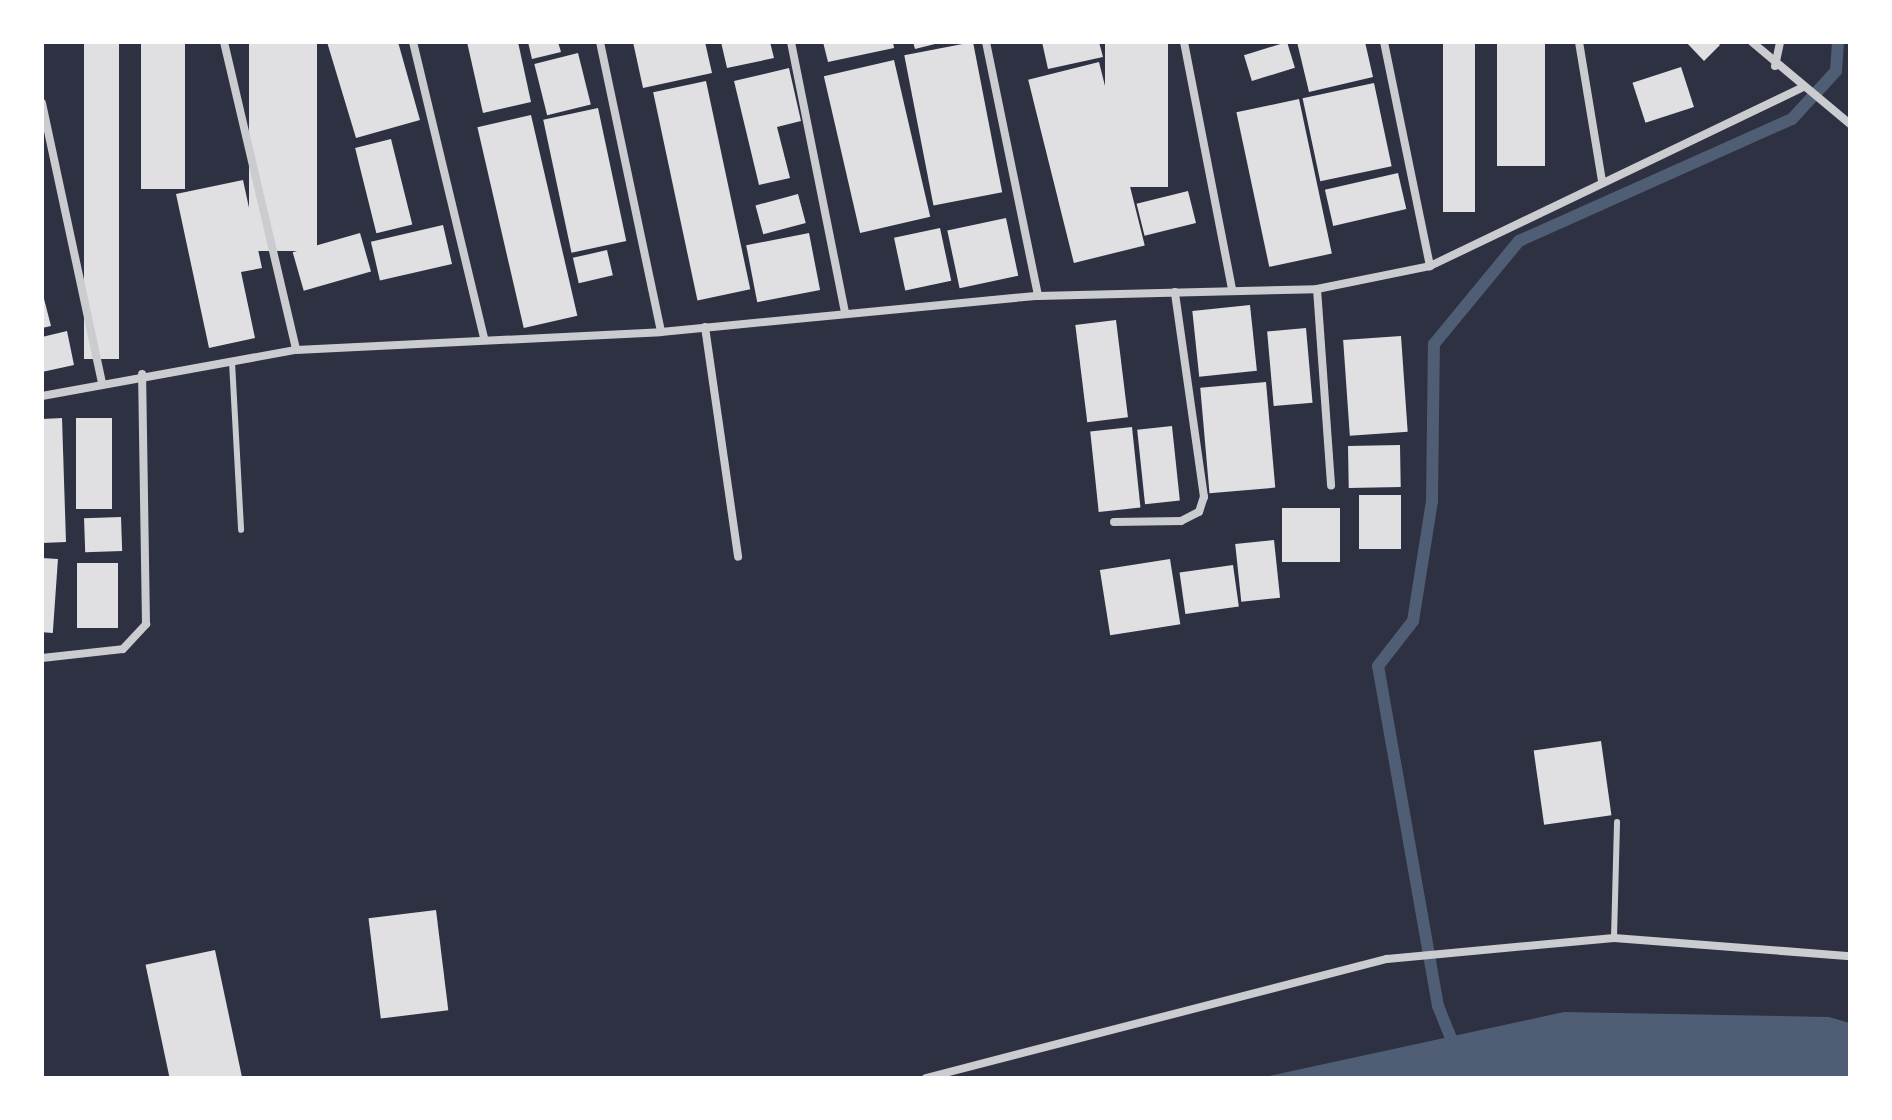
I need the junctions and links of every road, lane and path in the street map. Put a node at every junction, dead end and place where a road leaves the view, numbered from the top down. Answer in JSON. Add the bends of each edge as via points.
{"nodes":[{"id":1,"x":224,"y":42,"type":"edge"},
{"id":2,"x":413,"y":42,"type":"edge"},
{"id":3,"x":600,"y":42,"type":"edge"},
{"id":4,"x":791,"y":42,"type":"edge"},
{"id":5,"x":986,"y":42,"type":"edge"},
{"id":6,"x":1184,"y":42,"type":"edge"},
{"id":7,"x":1384,"y":42,"type":"edge"},
{"id":8,"x":1579,"y":42,"type":"edge"},
{"id":9,"x":1752,"y":42,"type":"edge"},
{"id":10,"x":1780,"y":42,"type":"edge"},
{"id":11,"x":1775,"y":66,"type":"junction"},
{"id":12,"x":1802,"y":88,"type":"junction"},
{"id":13,"x":42,"y":103,"type":"edge"},
{"id":14,"x":1850,"y":124,"type":"edge"},
{"id":15,"x":1602,"y":181,"type":"junction"},
{"id":16,"x":1430,"y":266,"type":"junction"},
{"id":17,"x":1232,"y":289,"type":"junction"},
{"id":18,"x":1317,"y":289,"type":"junction"},
{"id":19,"x":1175,"y":292,"type":"junction"},
{"id":20,"x":1038,"y":296,"type":"junction"},
{"id":21,"x":845,"y":312,"type":"junction"},
{"id":22,"x":705,"y":327,"type":"junction"},
{"id":23,"x":661,"y":332,"type":"junction"},
{"id":24,"x":484,"y":338,"type":"junction"},
{"id":25,"x":296,"y":350,"type":"junction"},
{"id":26,"x":232,"y":362,"type":"junction"},
{"id":27,"x":142,"y":374,"type":"junction"},
{"id":28,"x":102,"y":382,"type":"junction"},
{"id":29,"x":42,"y":396,"type":"edge"},
{"id":30,"x":1331,"y":486,"type":"dead end"},
{"id":31,"x":1114,"y":522,"type":"dead end"},
{"id":32,"x":241,"y":530,"type":"dead end"},
{"id":33,"x":738,"y":557,"type":"dead end"},
{"id":34,"x":42,"y":658,"type":"edge"},
{"id":35,"x":1617,"y":822,"type":"dead end"},
{"id":36,"x":1614,"y":938,"type":"junction"},
{"id":37,"x":1850,"y":956,"type":"edge"},
{"id":38,"x":926,"y":1078,"type":"edge"}],
"edges":[{"from":1,"to":25,"type":"street"},
{"from":2,"to":24,"type":"street"},
{"from":3,"to":23,"type":"street"},
{"from":4,"to":21,"type":"street"},
{"from":5,"to":20,"type":"street"},
{"from":6,"to":17,"type":"street"},
{"from":7,"to":16,"type":"street"},
{"from":8,"to":15,"type":"street"},
{"from":9,"to":11,"type":"street"},
{"from":10,"to":11,"type":"street"},
{"from":11,"to":12,"type":"street"},
{"from":12,"to":14,"type":"street"},
{"from":12,"to":15,"type":"street"},
{"from":13,"to":28,"type":"street"},
{"from":15,"to":16,"type":"street"},
{"from":16,"to":18,"type":"street"},
{"from":17,"to":18,"type":"street"},
{"from":17,"to":19,"type":"street"},
{"from":18,"to":30,"type":"street"},
{"from":19,"to":20,"type":"street"},
{"from":19,"to":31,"type":"street","via":[[1204,497],[1199,512],[1181,521]]},
{"from":20,"to":21,"type":"street"},
{"from":21,"to":22,"type":"street"},
{"from":22,"to":23,"type":"street"},
{"from":22,"to":33,"type":"street"},
{"from":23,"to":24,"type":"street"},
{"from":24,"to":25,"type":"street"},
{"from":25,"to":26,"type":"street"},
{"from":26,"to":27,"type":"street"},
{"from":26,"to":32,"type":"lane"},
{"from":27,"to":28,"type":"street"},
{"from":27,"to":34,"type":"street","via":[[146,624],[123,649]]},
{"from":28,"to":29,"type":"street"},
{"from":35,"to":36,"type":"lane"},
{"from":36,"to":37,"type":"street"},
{"from":36,"to":38,"type":"street","via":[[1387,959]]}]}
